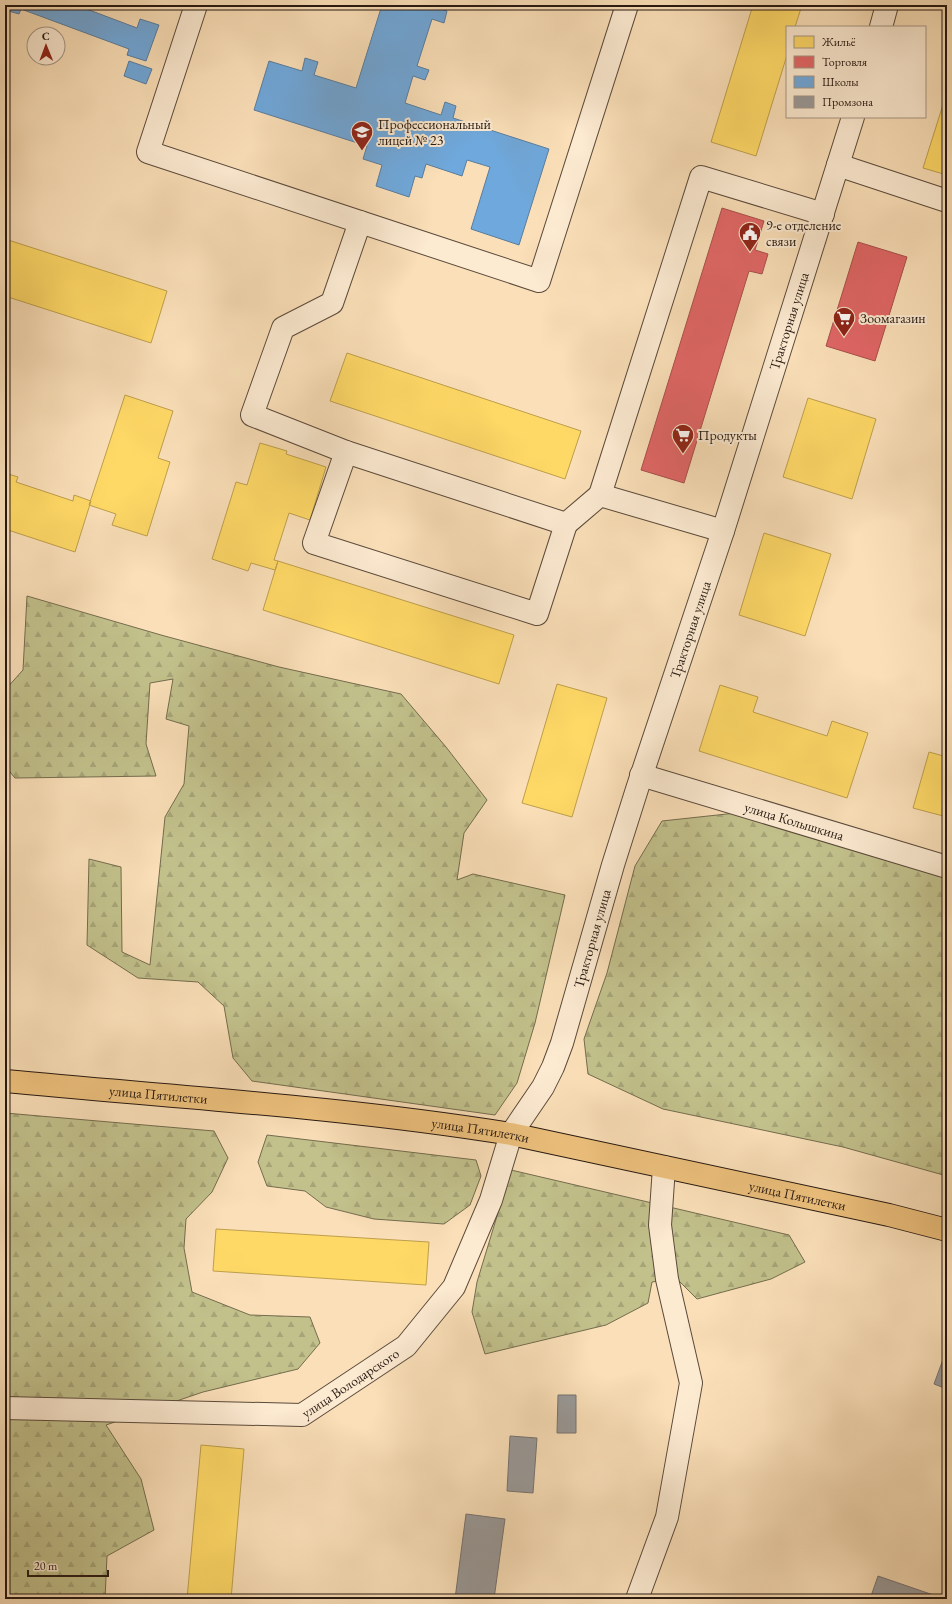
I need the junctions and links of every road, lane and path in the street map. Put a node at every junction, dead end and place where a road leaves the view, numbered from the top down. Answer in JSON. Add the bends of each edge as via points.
{"nodes":[{"id":1,"x":196,"y":5,"type":"edge"},
{"id":2,"x":627,"y":5,"type":"edge"},
{"id":3,"x":887,"y":5,"type":"edge"},
{"id":4,"x":880,"y":26,"type":"edge"},
{"id":5,"x":853,"y":118,"type":"edge"},
{"id":6,"x":838,"y":165,"type":"junction"},
{"id":7,"x":947,"y":201,"type":"edge"},
{"id":8,"x":823,"y":214,"type":"junction"},
{"id":9,"x":360,"y":222,"type":"junction"},
{"id":10,"x":346,"y":452,"type":"junction"},
{"id":11,"x":600,"y":495,"type":"junction"},
{"id":12,"x":566,"y":524,"type":"junction"},
{"id":13,"x":723,"y":531,"type":"junction"},
{"id":14,"x":642,"y":775,"type":"junction"},
{"id":15,"x":947,"y":867,"type":"edge"},
{"id":16,"x":5,"y":1081,"type":"edge"},
{"id":17,"x":511,"y":1134,"type":"junction"},
{"id":18,"x":664,"y":1167,"type":"junction"},
{"id":19,"x":947,"y":1230,"type":"edge"},
{"id":20,"x":5,"y":1408,"type":"edge"},
{"id":21,"x":637,"y":1599,"type":"edge"}],
"edges":[{"from":1,"to":9,"type":"street","via":[[148,152]]},
{"from":2,"to":9,"type":"street","via":[[539,281]]},
{"from":3,"to":4,"type":"street"},
{"from":5,"to":6,"type":"street","name":"Тракторная улица"},
{"from":6,"to":7,"type":"street"},
{"from":6,"to":8,"type":"street","name":"Тракторная улица"},
{"from":8,"to":11,"type":"street","via":[[700,177]]},
{"from":8,"to":13,"type":"street","name":"Тракторная улица"},
{"from":9,"to":10,"type":"street","via":[[332,303],[283,328],[252,415]]},
{"from":10,"to":12,"type":"street"},
{"from":10,"to":12,"type":"street","via":[[314,543],[537,614]]},
{"from":11,"to":12,"type":"street"},
{"from":11,"to":13,"type":"street"},
{"from":13,"to":14,"type":"street","name":"Тракторная улица"},
{"from":14,"to":15,"type":"street","name":"улица Колышкина"},
{"from":14,"to":17,"type":"street","name":"Тракторная улица","via":[[553,1068]]},
{"from":16,"to":17,"type":"main road","name":"улица Пятилетки","via":[[402,1118]]},
{"from":17,"to":18,"type":"main road","name":"улица Пятилетки"},
{"from":17,"to":20,"type":"street","name":"улица Володарского","via":[[491,1200],[454,1287],[406,1346],[302,1415]]},
{"from":18,"to":19,"type":"main road","name":"улица Пятилетки","via":[[889,1215]]},
{"from":18,"to":21,"type":"street","via":[[660,1225],[667,1279],[691,1383],[667,1517]]}]}
